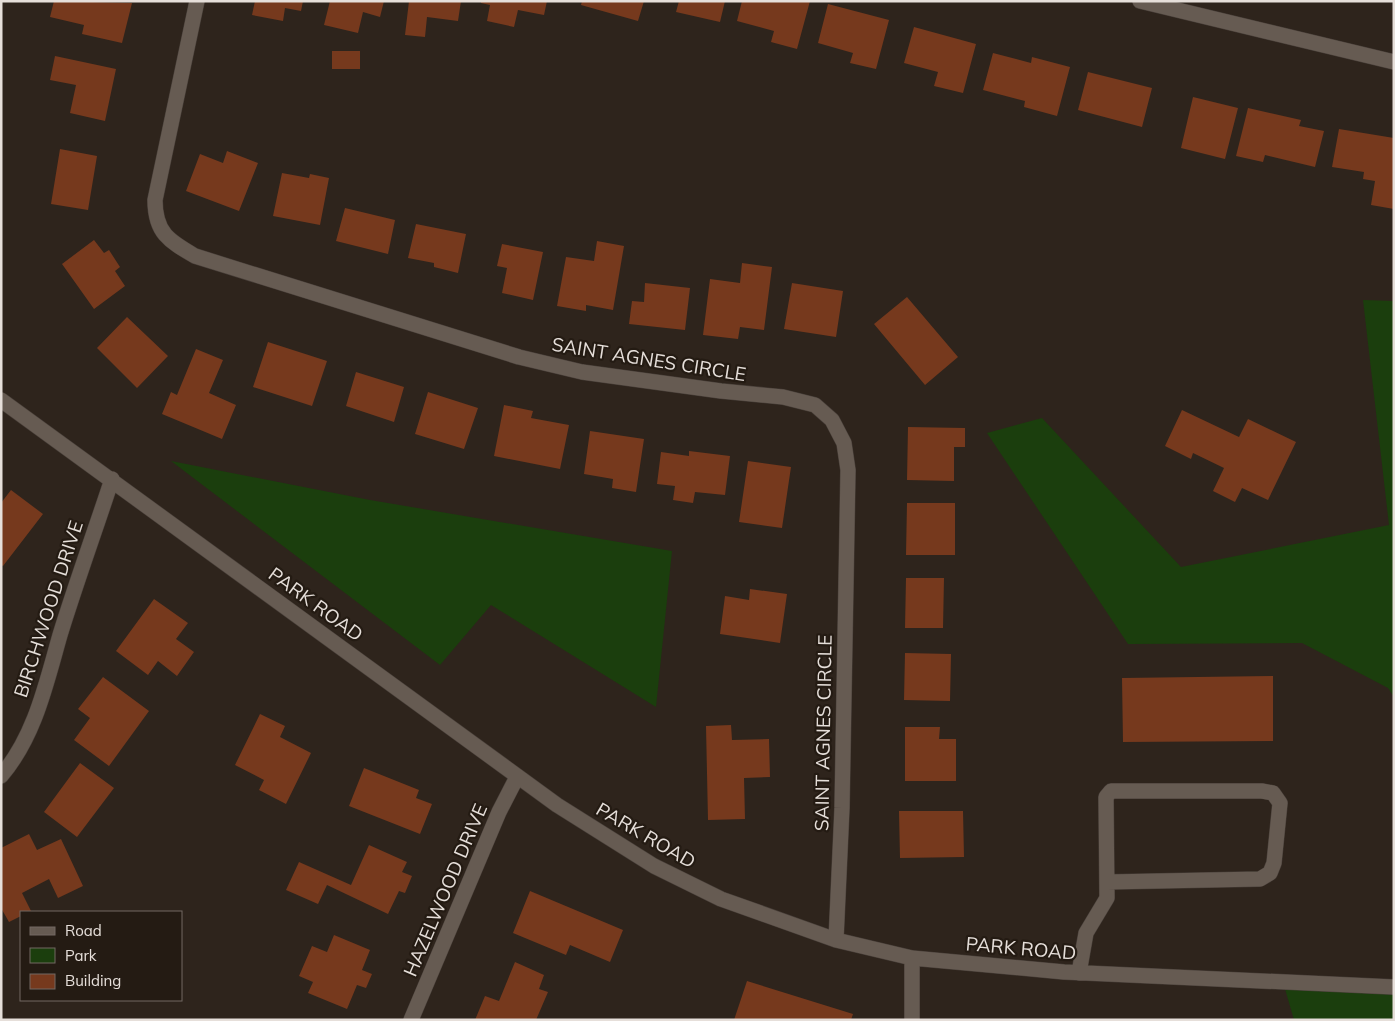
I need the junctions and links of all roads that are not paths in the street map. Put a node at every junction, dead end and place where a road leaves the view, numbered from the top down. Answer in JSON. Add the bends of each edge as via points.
{"nodes":[{"id":1,"x":197,"y":1,"type":"edge"},
{"id":2,"x":1140,"y":1,"type":"edge"},
{"id":3,"x":1394,"y":62,"type":"edge"},
{"id":4,"x":1,"y":400,"type":"edge"},
{"id":5,"x":112,"y":478,"type":"junction"},
{"id":6,"x":1,"y":776,"type":"edge"},
{"id":7,"x":517,"y":777,"type":"junction"},
{"id":8,"x":1107,"y":882,"type":"junction"},
{"id":9,"x":836,"y":940,"type":"junction"},
{"id":10,"x":912,"y":958,"type":"junction"},
{"id":11,"x":1079,"y":973,"type":"junction"},
{"id":12,"x":1394,"y":987,"type":"edge"},
{"id":13,"x":411,"y":1020,"type":"edge"},
{"id":14,"x":912,"y":1020,"type":"edge"}],
"edges":[{"from":1,"to":9,"type":"street","name":"SAINT AGNES CIRCLE","via":[[155,200],[155,216],[160,229],[173,243],[195,256],[519,357],[582,372],[721,392],[783,397],[815,405],[832,420],[844,443],[848,470],[842,808]]},
{"from":2,"to":3,"type":"street"},
{"from":4,"to":5,"type":"street","name":"PARK ROAD"},
{"from":5,"to":6,"type":"street","name":"BIRCHWOOD DRIVE","via":[[60,635],[47,686],[24,741]]},
{"from":5,"to":7,"type":"street","name":"PARK ROAD"},
{"from":7,"to":9,"type":"street","name":"PARK ROAD","via":[[654,866],[721,899]]},
{"from":7,"to":13,"type":"street","name":"HAZELWOOD DRIVE","via":[[499,812]]},
{"from":8,"to":8,"type":"street","via":[[1106,797],[1111,791],[1262,791],[1274,793],[1280,803],[1274,863],[1270,872],[1260,879]]},
{"from":8,"to":11,"type":"street","via":[[1107,898],[1086,933]]},
{"from":9,"to":10,"type":"street","name":"PARK ROAD"},
{"from":10,"to":11,"type":"street","name":"PARK ROAD"},
{"from":10,"to":14,"type":"street"},
{"from":11,"to":12,"type":"street","name":"PARK ROAD"}]}
